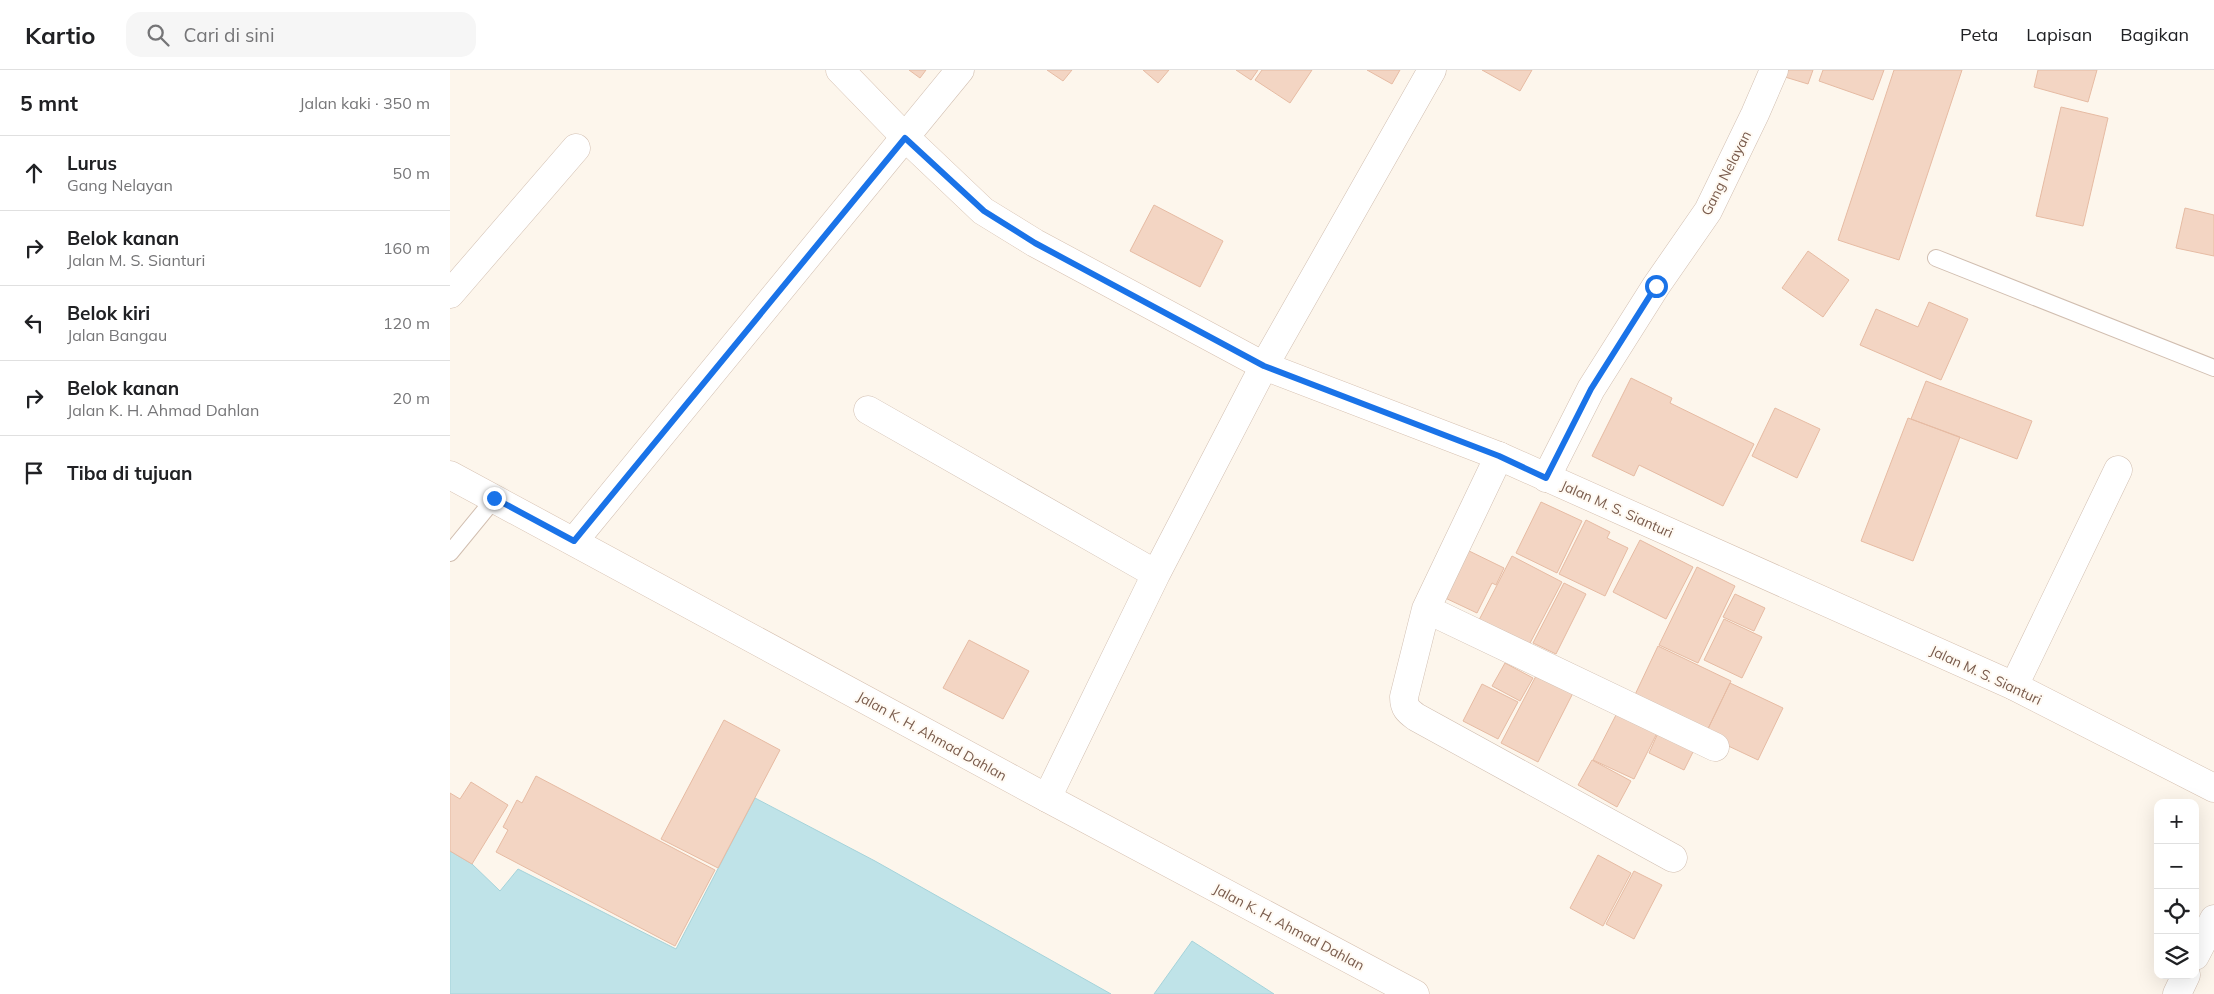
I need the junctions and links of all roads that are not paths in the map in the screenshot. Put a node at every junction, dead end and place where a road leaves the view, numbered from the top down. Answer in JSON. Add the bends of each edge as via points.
{"nodes":[{"id":1,"x":840,"y":70,"type":"edge"},
{"id":2,"x":960,"y":70,"type":"edge"},
{"id":3,"x":1432,"y":70,"type":"edge"},
{"id":4,"x":1774,"y":70,"type":"edge"},
{"id":5,"x":905,"y":138,"type":"junction"},
{"id":6,"x":576,"y":148,"type":"dead end"},
{"id":7,"x":1936,"y":258,"type":"dead end"},
{"id":8,"x":450,"y":294,"type":"edge"},
{"id":9,"x":1264,"y":366,"type":"junction"},
{"id":10,"x":2214,"y":368,"type":"edge"},
{"id":11,"x":868,"y":410,"type":"dead end"},
{"id":12,"x":1499,"y":456,"type":"junction"},
{"id":13,"x":2118,"y":470,"type":"dead end"},
{"id":14,"x":450,"y":475,"type":"edge"},
{"id":15,"x":1546,"y":478,"type":"junction"},
{"id":16,"x":494,"y":498,"type":"junction"},
{"id":17,"x":574,"y":541,"type":"junction"},
{"id":18,"x":450,"y":553,"type":"edge"},
{"id":19,"x":1156,"y":574,"type":"junction"},
{"id":20,"x":1426,"y":609,"type":"junction"},
{"id":21,"x":2014,"y":686,"type":"junction"},
{"id":22,"x":1715,"y":747,"type":"dead end"},
{"id":23,"x":2214,"y":788,"type":"edge"},
{"id":24,"x":1047,"y":798,"type":"junction"},
{"id":25,"x":1673,"y":858,"type":"dead end"},
{"id":26,"x":2214,"y":919,"type":"edge"},
{"id":27,"x":2199,"y":948,"type":"edge"},
{"id":28,"x":2184,"y":979,"type":"edge"},
{"id":29,"x":1414,"y":994,"type":"edge"},
{"id":30,"x":2177,"y":994,"type":"edge"}],
"edges":[{"from":1,"to":5,"type":"street","name":"Jalan M. S. Sianturi"},
{"from":2,"to":5,"type":"street"},
{"from":3,"to":9,"type":"street"},
{"from":4,"to":15,"type":"street","name":"Gang Nelayan","via":[[1708,211],[1591,389]]},
{"from":5,"to":9,"type":"street","name":"Jalan M. S. Sianturi","via":[[984,211],[1035,243]]},
{"from":5,"to":17,"type":"street"},
{"from":6,"to":8,"type":"street"},
{"from":7,"to":10,"type":"lane"},
{"from":9,"to":12,"type":"street","name":"Jalan M. S. Sianturi"},
{"from":9,"to":19,"type":"street"},
{"from":11,"to":19,"type":"street"},
{"from":12,"to":15,"type":"street","name":"Jalan M. S. Sianturi"},
{"from":12,"to":20,"type":"street"},
{"from":13,"to":21,"type":"street"},
{"from":14,"to":16,"type":"street","name":"Jalan K. H. Ahmad Dahlan"},
{"from":15,"to":21,"type":"street","name":"Jalan M. S. Sianturi"},
{"from":16,"to":17,"type":"street","name":"Jalan K. H. Ahmad Dahlan"},
{"from":16,"to":18,"type":"lane"},
{"from":17,"to":24,"type":"street","name":"Jalan K. H. Ahmad Dahlan"},
{"from":19,"to":24,"type":"street"},
{"from":20,"to":22,"type":"street"},
{"from":20,"to":25,"type":"street","via":[[1404,697],[1408,711]]},
{"from":21,"to":23,"type":"street","name":"Jalan M. S. Sianturi"},
{"from":24,"to":29,"type":"street","name":"Jalan K. H. Ahmad Dahlan"},
{"from":26,"to":27,"type":"street"},
{"from":28,"to":30,"type":"street"}]}
